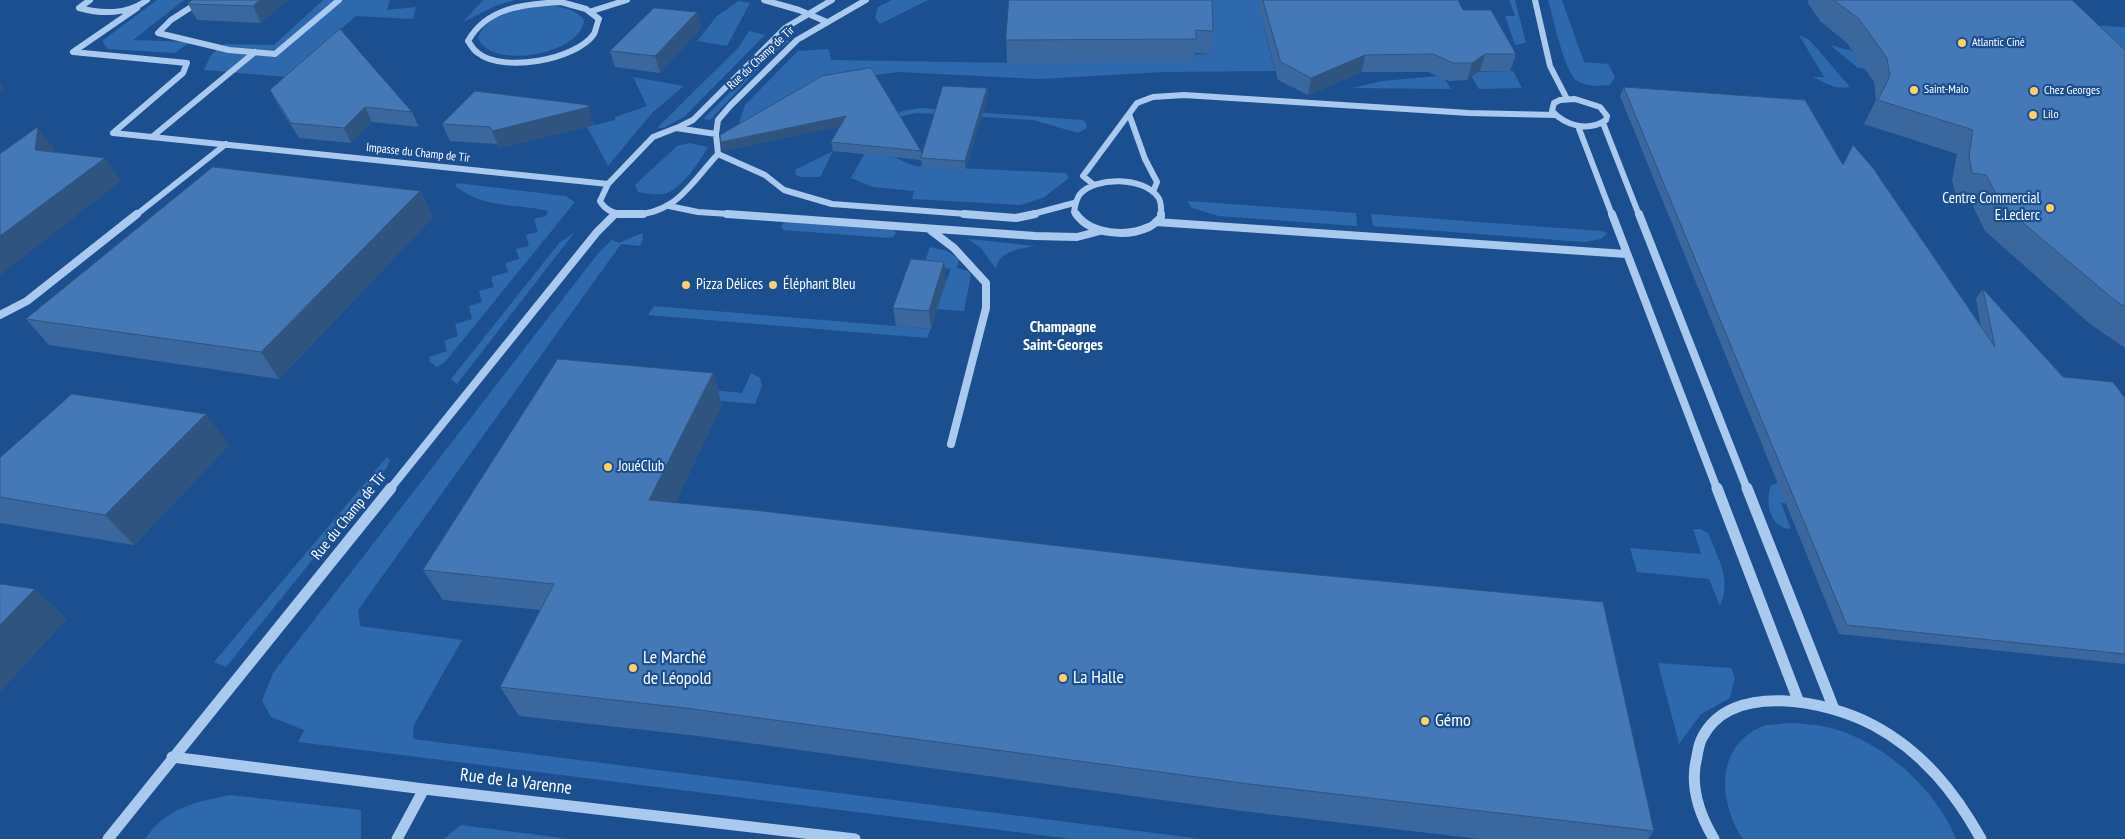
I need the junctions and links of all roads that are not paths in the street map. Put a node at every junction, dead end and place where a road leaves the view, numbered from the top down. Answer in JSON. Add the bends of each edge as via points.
{"nodes":[{"id":1,"x":90,"y":0,"type":"edge"},
{"id":2,"x":147,"y":0,"type":"edge"},
{"id":3,"x":202,"y":0,"type":"edge"},
{"id":4,"x":340,"y":0,"type":"edge"},
{"id":5,"x":627,"y":0,"type":"edge"},
{"id":6,"x":764,"y":0,"type":"edge"},
{"id":7,"x":832,"y":0,"type":"edge"},
{"id":8,"x":866,"y":0,"type":"edge"},
{"id":9,"x":1535,"y":0,"type":"edge"},
{"id":10,"x":137,"y":8,"type":"junction"},
{"id":11,"x":592,"y":11,"type":"junction"},
{"id":12,"x":807,"y":14,"type":"junction"},
{"id":13,"x":827,"y":22,"type":"junction"},
{"id":14,"x":255,"y":52,"type":"junction"},
{"id":15,"x":187,"y":63,"type":"joint"},
{"id":16,"x":1567,"y":99,"type":"junction"},
{"id":17,"x":1128,"y":114,"type":"junction"},
{"id":18,"x":1555,"y":116,"type":"junction"},
{"id":19,"x":1603,"y":123,"type":"junction"},
{"id":20,"x":1578,"y":126,"type":"junction"},
{"id":21,"x":676,"y":128,"type":"junction"},
{"id":22,"x":716,"y":134,"type":"junction"},
{"id":23,"x":152,"y":137,"type":"junction"},
{"id":24,"x":226,"y":144,"type":"junction"},
{"id":25,"x":718,"y":154,"type":"junction"},
{"id":26,"x":608,"y":184,"type":"junction"},
{"id":27,"x":1094,"y":185,"type":"junction"},
{"id":28,"x":1153,"y":192,"type":"junction"},
{"id":29,"x":1074,"y":203,"type":"junction"},
{"id":30,"x":669,"y":206,"type":"junction"},
{"id":31,"x":615,"y":214,"type":"junction"},
{"id":32,"x":1156,"y":222,"type":"junction"},
{"id":33,"x":929,"y":229,"type":"junction"},
{"id":34,"x":1100,"y":231,"type":"junction"},
{"id":35,"x":1626,"y":254,"type":"junction"},
{"id":36,"x":0,"y":316,"type":"edge"},
{"id":37,"x":951,"y":444,"type":"dead end"},
{"id":38,"x":1798,"y":700,"type":"junction"},
{"id":39,"x":1834,"y":709,"type":"junction"},
{"id":40,"x":172,"y":757,"type":"junction"},
{"id":41,"x":424,"y":789,"type":"junction"},
{"id":42,"x":108,"y":839,"type":"edge"},
{"id":43,"x":397,"y":839,"type":"edge"},
{"id":44,"x":855,"y":839,"type":"edge"},
{"id":45,"x":1714,"y":839,"type":"edge"},
{"id":46,"x":1981,"y":839,"type":"edge"}],
"edges":[{"from":1,"to":10,"type":"street","via":[[79,8],[98,13]]},
{"from":2,"to":10,"type":"street"},
{"from":3,"to":14,"type":"street","via":[[158,33],[229,50]]},
{"from":4,"to":14,"type":"street","via":[[275,54]]},
{"from":5,"to":11,"type":"street"},
{"from":6,"to":12,"type":"street"},
{"from":7,"to":12,"type":"street","name":"Rue du Champ de Tir"},
{"from":8,"to":13,"type":"street","name":"Rue du Champ de Tir"},
{"from":9,"to":16,"type":"street","via":[[1550,66]]},
{"from":10,"to":15,"type":"street","via":[[73,52]]},
{"from":11,"to":11,"type":"lane","via":[[561,2],[519,6],[483,21],[472,31],[468,41],[471,50],[490,60],[518,63],[561,55],[592,38],[599,28],[599,19]]},
{"from":12,"to":13,"type":"street"},
{"from":12,"to":21,"type":"street","name":"Rue du Champ de Tir","via":[[777,35],[693,120]]},
{"from":13,"to":22,"type":"street","name":"Rue du Champ de Tir","via":[[797,40],[776,59],[718,120]]},
{"from":14,"to":23,"type":"street"},
{"from":15,"to":23,"type":"lane","name":"Impasse du Champ de Tir","via":[[183,73],[113,133]]},
{"from":16,"to":18,"type":"lane","via":[[1554,103],[1552,111]]},
{"from":16,"to":19,"type":"lane","via":[[1584,100],[1600,107],[1607,116]]},
{"from":17,"to":18,"type":"street","via":[[1137,103],[1153,97],[1184,95]]},
{"from":17,"to":27,"type":"street","via":[[1084,176]]},
{"from":17,"to":28,"type":"street","via":[[1137,131],[1144,159],[1157,182]]},
{"from":18,"to":20,"type":"lane"},
{"from":19,"to":20,"type":"lane"},
{"from":19,"to":39,"type":"street"},
{"from":20,"to":35,"type":"street"},
{"from":21,"to":22,"type":"street"},
{"from":21,"to":26,"type":"street","name":"Rue du Champ de Tir","via":[[653,137]]},
{"from":22,"to":25,"type":"street"},
{"from":23,"to":24,"type":"lane","name":"Impasse du Champ de Tir"},
{"from":24,"to":26,"type":"lane","name":"Impasse du Champ de Tir"},
{"from":24,"to":36,"type":"street","via":[[27,301]]},
{"from":25,"to":29,"type":"street","via":[[765,175],[784,190],[832,204],[1016,218]]},
{"from":25,"to":30,"type":"street"},
{"from":26,"to":31,"type":"street","via":[[600,202],[603,208]]},
{"from":27,"to":28,"type":"street","via":[[1125,182]]},
{"from":27,"to":29,"type":"street","via":[[1084,190]]},
{"from":28,"to":32,"type":"street","via":[[1163,206]]},
{"from":29,"to":34,"type":"street","via":[[1080,219]]},
{"from":30,"to":31,"type":"street","via":[[657,212]]},
{"from":30,"to":33,"type":"street","via":[[698,212]]},
{"from":31,"to":40,"type":"street","name":"Rue du Champ de Tir","via":[[597,232]]},
{"from":32,"to":34,"type":"street","via":[[1138,232]]},
{"from":32,"to":35,"type":"lane"},
{"from":33,"to":34,"type":"street","via":[[1077,237]]},
{"from":33,"to":37,"type":"street","via":[[954,248],[986,283],[986,308]]},
{"from":35,"to":38,"type":"street"},
{"from":38,"to":39,"type":"street"},
{"from":38,"to":45,"type":"street","via":[[1762,700],[1731,709],[1708,726],[1695,753],[1693,784],[1703,821]]},
{"from":39,"to":46,"type":"street","via":[[1872,725],[1908,748],[1939,776],[1964,807]]},
{"from":40,"to":41,"type":"street","name":"Rue de la Varenne"},
{"from":40,"to":42,"type":"street","name":"Rue du Champ de Tir"},
{"from":41,"to":43,"type":"lane"},
{"from":41,"to":44,"type":"street","name":"Rue de la Varenne"}]}
